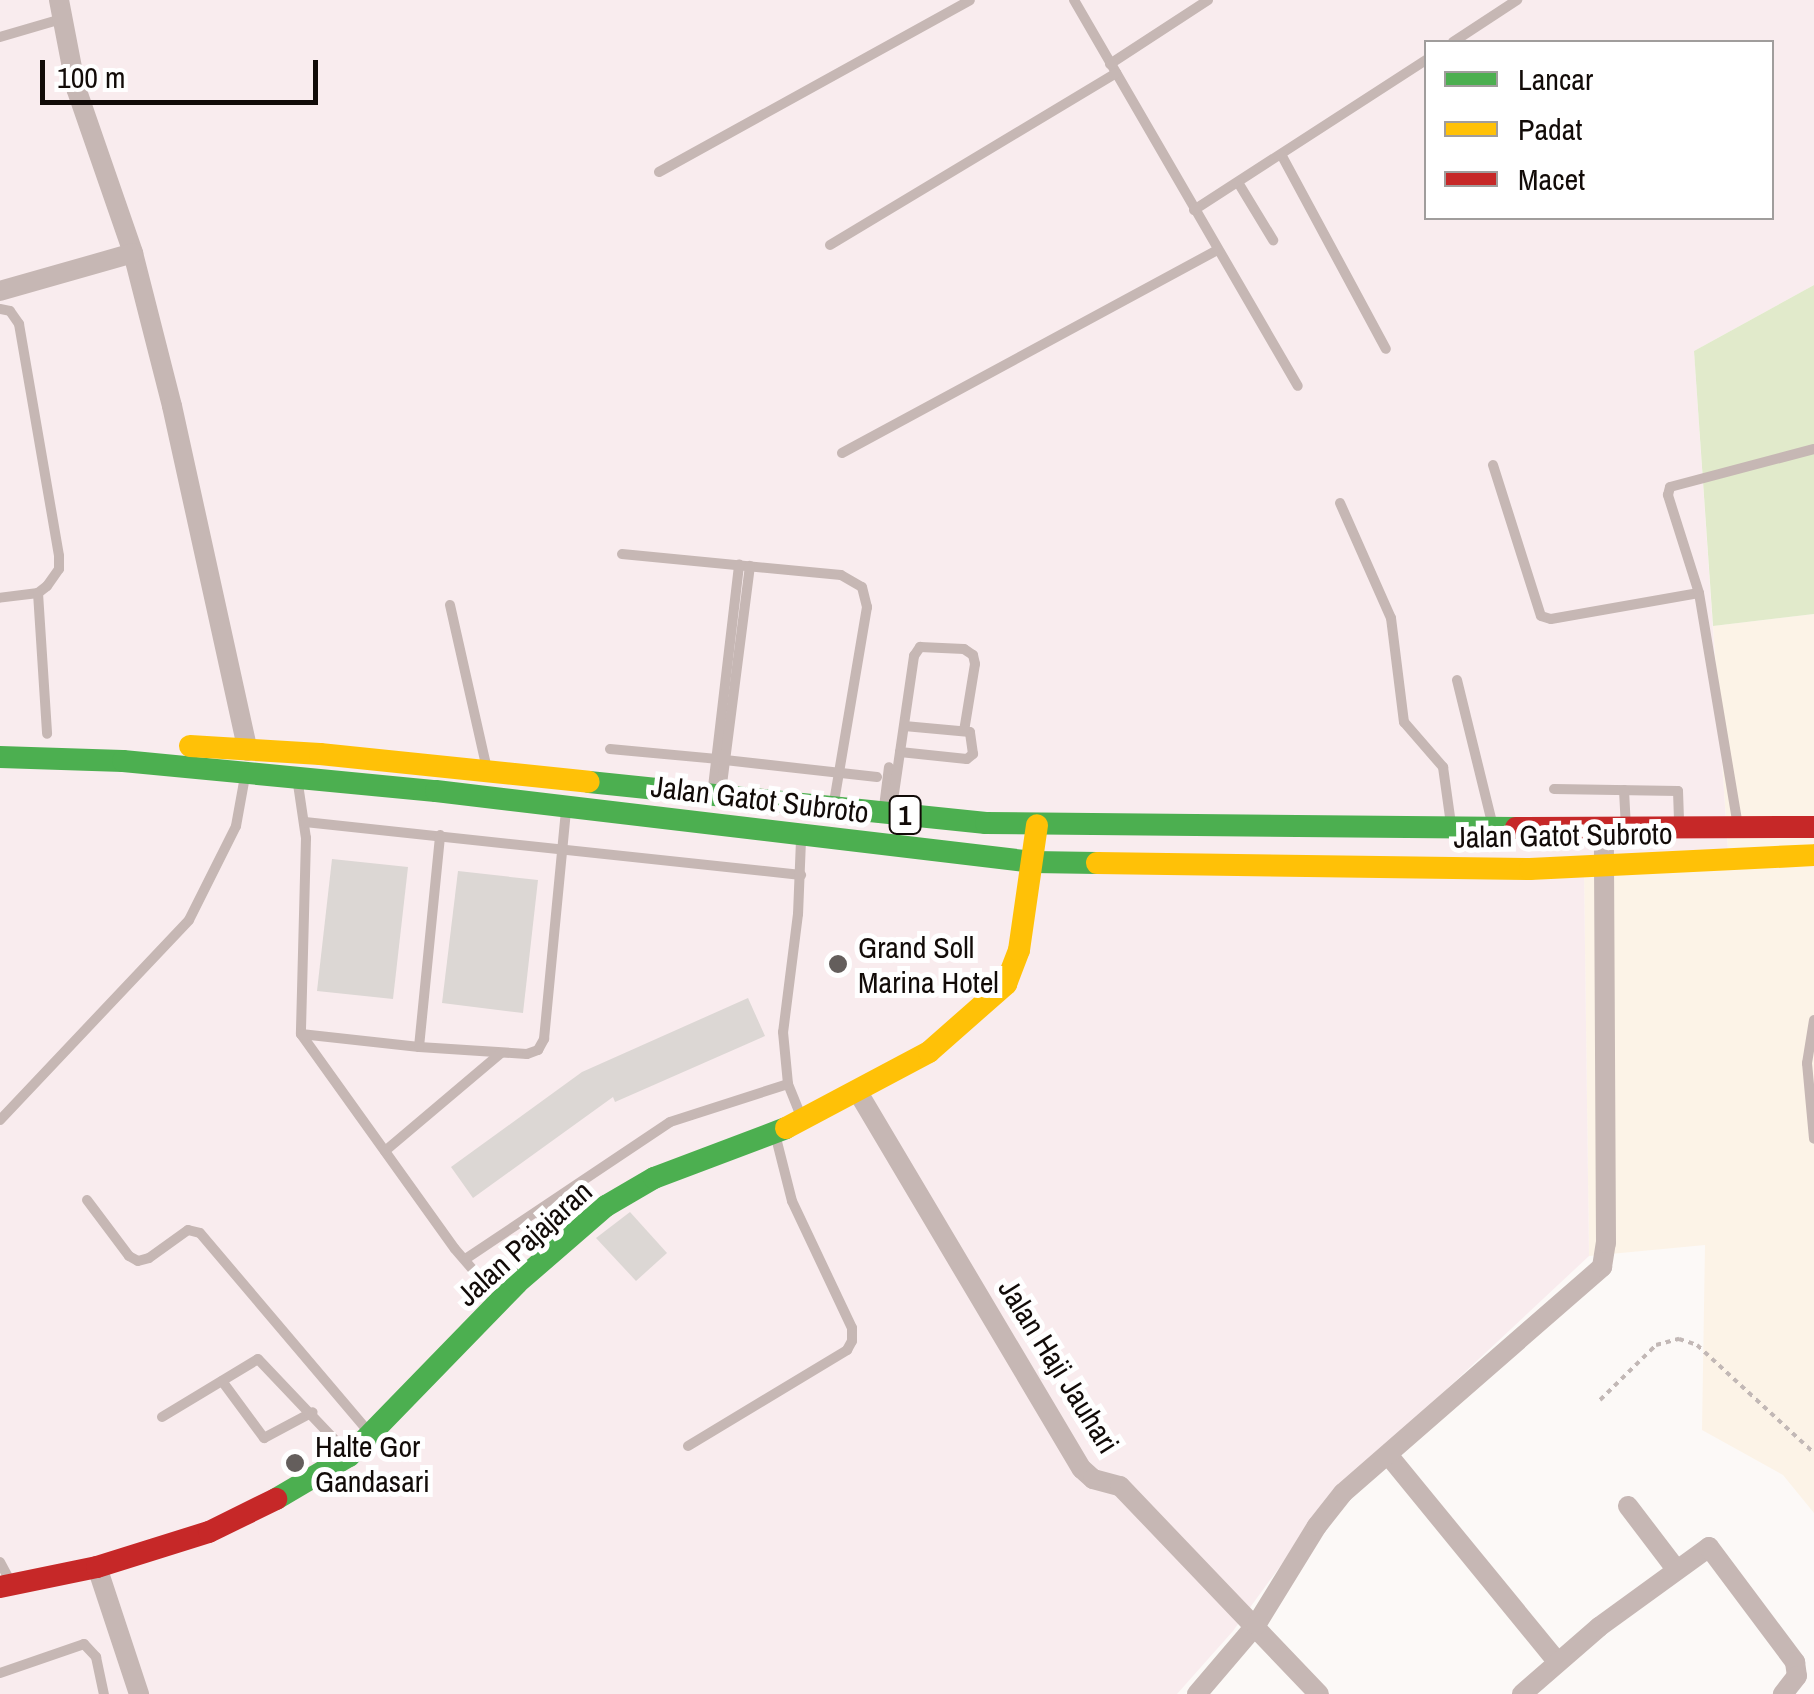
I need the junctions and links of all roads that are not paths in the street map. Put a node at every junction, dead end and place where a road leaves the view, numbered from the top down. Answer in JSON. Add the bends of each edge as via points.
{"nodes":[{"id":1,"x":970,"y":0,"type":"edge"},
{"id":2,"x":1074,"y":0,"type":"edge"},
{"id":3,"x":1208,"y":0,"type":"edge"},
{"id":4,"x":1518,"y":0,"type":"edge"},
{"id":5,"x":60,"y":10,"type":"edge"},
{"id":6,"x":0,"y":36,"type":"edge"},
{"id":7,"x":1456,"y":40,"type":"edge"},
{"id":8,"x":1424,"y":61,"type":"edge"},
{"id":9,"x":1113,"y":68,"type":"junction"},
{"id":10,"x":1282,"y":156,"type":"junction"},
{"id":11,"x":659,"y":172,"type":"dead end"},
{"id":12,"x":1239,"y":184,"type":"junction"},
{"id":13,"x":1194,"y":210,"type":"junction"},
{"id":14,"x":1273,"y":240,"type":"dead end"},
{"id":15,"x":830,"y":245,"type":"dead end"},
{"id":16,"x":1218,"y":250,"type":"junction"},
{"id":17,"x":133,"y":253,"type":"junction"},
{"id":18,"x":0,"y":292,"type":"edge"},
{"id":19,"x":0,"y":308,"type":"edge"},
{"id":20,"x":1386,"y":349,"type":"dead end"},
{"id":21,"x":1298,"y":386,"type":"dead end"},
{"id":22,"x":1814,"y":449,"type":"edge"},
{"id":23,"x":842,"y":454,"type":"dead end"},
{"id":24,"x":1493,"y":465,"type":"dead end"},
{"id":25,"x":1340,"y":503,"type":"dead end"},
{"id":26,"x":622,"y":554,"type":"dead end"},
{"id":27,"x":745,"y":566,"type":"junction"},
{"id":28,"x":38,"y":592,"type":"junction"},
{"id":29,"x":1700,"y":593,"type":"junction"},
{"id":30,"x":0,"y":598,"type":"edge"},
{"id":31,"x":450,"y":605,"type":"dead end"},
{"id":32,"x":1457,"y":680,"type":"dead end"},
{"id":33,"x":904,"y":726,"type":"junction"},
{"id":34,"x":964,"y":731,"type":"junction"},
{"id":35,"x":0,"y":734,"type":"edge"},
{"id":36,"x":47,"y":734,"type":"junction"},
{"id":37,"x":610,"y":749,"type":"dead end"},
{"id":38,"x":248,"y":751,"type":"junction"},
{"id":39,"x":900,"y":752,"type":"junction"},
{"id":40,"x":0,"y":757,"type":"edge"},
{"id":41,"x":721,"y":760,"type":"junction"},
{"id":42,"x":889,"y":767,"type":"dead end"},
{"id":43,"x":488,"y":772,"type":"junction"},
{"id":44,"x":838,"y":773,"type":"junction"},
{"id":45,"x":246,"y":776,"type":"junction"},
{"id":46,"x":878,"y":777,"type":"dead end"},
{"id":47,"x":298,"y":779,"type":"junction"},
{"id":48,"x":1554,"y":789,"type":"dead end"},
{"id":49,"x":1624,"y":790,"type":"junction"},
{"id":50,"x":716,"y":797,"type":"junction"},
{"id":51,"x":567,"y":806,"type":"junction"},
{"id":52,"x":832,"y":808,"type":"junction"},
{"id":53,"x":887,"y":813,"type":"junction"},
{"id":54,"x":305,"y":822,"type":"junction"},
{"id":55,"x":1037,"y":825,"type":"junction"},
{"id":56,"x":1615,"y":827,"type":"junction"},
{"id":57,"x":1680,"y":827,"type":"junction"},
{"id":58,"x":1738,"y":827,"type":"junction"},
{"id":59,"x":1452,"y":828,"type":"junction"},
{"id":60,"x":1493,"y":828,"type":"junction"},
{"id":61,"x":1814,"y":828,"type":"edge"},
{"id":62,"x":440,"y":834,"type":"junction"},
{"id":63,"x":801,"y":834,"type":"junction"},
{"id":64,"x":561,"y":846,"type":"junction"},
{"id":65,"x":1814,"y":855,"type":"edge"},
{"id":66,"x":1033,"y":862,"type":"junction"},
{"id":67,"x":1601,"y":866,"type":"junction"},
{"id":68,"x":801,"y":870,"type":"junction"},
{"id":69,"x":1814,"y":1020,"type":"edge"},
{"id":70,"x":302,"y":1034,"type":"junction"},
{"id":71,"x":418,"y":1047,"type":"junction"},
{"id":72,"x":502,"y":1052,"type":"junction"},
{"id":73,"x":788,"y":1084,"type":"junction"},
{"id":74,"x":1812,"y":1084,"type":"edge"},
{"id":75,"x":859,"y":1094,"type":"junction"},
{"id":76,"x":0,"y":1120,"type":"edge"},
{"id":77,"x":803,"y":1121,"type":"junction"},
{"id":78,"x":774,"y":1133,"type":"junction"},
{"id":79,"x":1814,"y":1139,"type":"edge"},
{"id":80,"x":385,"y":1151,"type":"junction"},
{"id":81,"x":87,"y":1200,"type":"dead end"},
{"id":82,"x":536,"y":1212,"type":"junction"},
{"id":83,"x":564,"y":1242,"type":"junction"},
{"id":84,"x":467,"y":1258,"type":"junction"},
{"id":85,"x":500,"y":1301,"type":"junction"},
{"id":86,"x":222,"y":1381,"type":"junction"},
{"id":87,"x":312,"y":1412,"type":"junction"},
{"id":88,"x":162,"y":1417,"type":"dead end"},
{"id":89,"x":372,"y":1436,"type":"junction"},
{"id":90,"x":688,"y":1446,"type":"dead end"},
{"id":91,"x":349,"y":1456,"type":"junction"},
{"id":92,"x":1389,"y":1456,"type":"junction"},
{"id":93,"x":1628,"y":1506,"type":"dead end"},
{"id":94,"x":0,"y":1562,"type":"edge"},
{"id":95,"x":98,"y":1568,"type":"junction"},
{"id":96,"x":1676,"y":1569,"type":"junction"},
{"id":97,"x":6,"y":1585,"type":"edge"},
{"id":98,"x":1256,"y":1624,"type":"junction"},
{"id":99,"x":1557,"y":1662,"type":"junction"},
{"id":100,"x":0,"y":1673,"type":"edge"},
{"id":101,"x":104,"y":1694,"type":"edge"},
{"id":102,"x":139,"y":1694,"type":"edge"},
{"id":103,"x":1197,"y":1694,"type":"edge"},
{"id":104,"x":1320,"y":1694,"type":"edge"},
{"id":105,"x":1522,"y":1694,"type":"edge"},
{"id":106,"x":1784,"y":1694,"type":"edge"}],
"edges":[{"from":1,"to":11,"type":"lane"},
{"from":2,"to":9,"type":"lane"},
{"from":3,"to":9,"type":"lane"},
{"from":4,"to":7,"type":"lane"},
{"from":5,"to":6,"type":"lane"},
{"from":5,"to":17,"type":"street","via":[[76,88]]},
{"from":8,"to":10,"type":"lane"},
{"from":9,"to":13,"type":"lane"},
{"from":9,"to":15,"type":"lane"},
{"from":10,"to":12,"type":"lane"},
{"from":10,"to":20,"type":"lane"},
{"from":12,"to":13,"type":"lane"},
{"from":12,"to":14,"type":"lane"},
{"from":13,"to":16,"type":"lane"},
{"from":16,"to":21,"type":"lane"},
{"from":16,"to":23,"type":"lane"},
{"from":17,"to":18,"type":"street"},
{"from":17,"to":38,"type":"street"},
{"from":19,"to":28,"type":"lane","via":[[19,324],[59,556],[55,577]]},
{"from":22,"to":29,"type":"lane","via":[[1670,487]]},
{"from":24,"to":29,"type":"lane","via":[[1541,616]]},
{"from":25,"to":59,"type":"lane","via":[[1391,618],[1404,722],[1442,767]]},
{"from":26,"to":27,"type":"lane"},
{"from":27,"to":41,"type":"lane"},
{"from":27,"to":44,"type":"lane","via":[[842,575],[862,587],[866,598]]},
{"from":28,"to":30,"type":"lane"},
{"from":28,"to":36,"type":"lane"},
{"from":29,"to":58,"type":"lane"},
{"from":31,"to":43,"type":"lane"},
{"from":32,"to":60,"type":"lane"},
{"from":33,"to":34,"type":"lane"},
{"from":33,"to":34,"type":"lane","via":[[914,656],[930,644],[973,655]]},
{"from":33,"to":39,"type":"lane"},
{"from":34,"to":39,"type":"lane","via":[[974,737],[967,759]]},
{"from":35,"to":36,"type":"main road","name":"Jalan Gatot Subroto","number":"1"},
{"from":36,"to":38,"type":"main road","name":"Jalan Gatot Subroto","number":"1"},
{"from":37,"to":41,"type":"lane"},
{"from":38,"to":43,"type":"main road","name":"Jalan Gatot Subroto","number":"1"},
{"from":38,"to":45,"type":"main road"},
{"from":39,"to":53,"type":"lane"},
{"from":40,"to":45,"type":"main road","name":"Jalan Gatot Subroto","number":"1","via":[[123,761]]},
{"from":41,"to":44,"type":"lane"},
{"from":41,"to":50,"type":"lane"},
{"from":42,"to":53,"type":"lane"},
{"from":43,"to":50,"type":"main road","name":"Jalan Gatot Subroto","number":"1"},
{"from":44,"to":46,"type":"lane"},
{"from":44,"to":52,"type":"lane"},
{"from":45,"to":47,"type":"main road","name":"Jalan Gatot Subroto","number":"1"},
{"from":45,"to":76,"type":"lane","via":[[236,826],[189,920]]},
{"from":47,"to":51,"type":"main road","name":"Jalan Gatot Subroto","number":"1"},
{"from":47,"to":54,"type":"lane"},
{"from":48,"to":49,"type":"lane"},
{"from":49,"to":56,"type":"lane"},
{"from":49,"to":57,"type":"lane","via":[[1678,791]]},
{"from":50,"to":52,"type":"main road","name":"Jalan Gatot Subroto","number":"1"},
{"from":51,"to":63,"type":"main road","name":"Jalan Gatot Subroto","number":"1"},
{"from":51,"to":64,"type":"lane"},
{"from":52,"to":53,"type":"main road","name":"Jalan Gatot Subroto","number":"1"},
{"from":53,"to":55,"type":"main road","name":"Jalan Gatot Subroto","number":"1"},
{"from":54,"to":62,"type":"lane"},
{"from":54,"to":70,"type":"lane"},
{"from":55,"to":59,"type":"main road","name":"Jalan Gatot Subroto","number":"1"},
{"from":55,"to":66,"type":"main road","name":"Jalan Pajajaran"},
{"from":56,"to":57,"type":"main road","name":"Jalan Gatot Subroto","number":"1"},
{"from":56,"to":60,"type":"main road","name":"Jalan Gatot Subroto","number":"1"},
{"from":56,"to":67,"type":"street"},
{"from":57,"to":58,"type":"main road","name":"Jalan Gatot Subroto","number":"1"},
{"from":58,"to":61,"type":"main road","name":"Jalan Gatot Subroto","number":"1"},
{"from":59,"to":60,"type":"main road","name":"Jalan Gatot Subroto","number":"1"},
{"from":62,"to":64,"type":"lane"},
{"from":62,"to":71,"type":"lane"},
{"from":63,"to":66,"type":"main road","name":"Jalan Gatot Subroto","number":"1"},
{"from":63,"to":68,"type":"lane"},
{"from":64,"to":68,"type":"lane"},
{"from":64,"to":72,"type":"lane","via":[[544,1039],[527,1054]]},
{"from":65,"to":67,"type":"main road","name":"Jalan Gatot Subroto","number":"1"},
{"from":66,"to":67,"type":"main road","name":"Jalan Gatot Subroto","number":"1"},
{"from":66,"to":75,"type":"main road","name":"Jalan Pajajaran","via":[[1019,950],[1006,984],[929,1052]]},
{"from":67,"to":92,"type":"street","via":[[1605,1260]]},
{"from":68,"to":73,"type":"lane","via":[[784,1006]]},
{"from":69,"to":74,"type":"lane","via":[[1808,1040]]},
{"from":70,"to":71,"type":"lane"},
{"from":70,"to":80,"type":"lane"},
{"from":71,"to":72,"type":"lane"},
{"from":72,"to":80,"type":"lane"},
{"from":73,"to":77,"type":"lane"},
{"from":73,"to":82,"type":"lane","via":[[670,1122]]},
{"from":74,"to":79,"type":"lane"},
{"from":75,"to":77,"type":"main road","name":"Jalan Pajajaran"},
{"from":75,"to":98,"type":"street","name":"Jalan Haji Jauhari","via":[[1082,1469],[1120,1486]]},
{"from":77,"to":78,"type":"main road","name":"Jalan Pajajaran"},
{"from":78,"to":83,"type":"main road","name":"Jalan Pajajaran","via":[[654,1178]]},
{"from":78,"to":90,"type":"lane","via":[[792,1201],[852,1328],[852,1342]]},
{"from":80,"to":84,"type":"lane"},
{"from":81,"to":89,"type":"lane","via":[[138,1261],[188,1230],[200,1233]]},
{"from":82,"to":83,"type":"lane"},
{"from":82,"to":84,"type":"lane"},
{"from":83,"to":85,"type":"main road","name":"Jalan Pajajaran"},
{"from":84,"to":85,"type":"lane"},
{"from":85,"to":89,"type":"main road","name":"Jalan Pajajaran"},
{"from":86,"to":87,"type":"lane","via":[[258,1359]]},
{"from":86,"to":87,"type":"lane","via":[[264,1438]]},
{"from":86,"to":88,"type":"lane"},
{"from":87,"to":91,"type":"lane"},
{"from":89,"to":91,"type":"main road","name":"Jalan Pajajaran"},
{"from":91,"to":95,"type":"main road","name":"Jalan Pajajaran","via":[[209,1532]]},
{"from":92,"to":98,"type":"street","via":[[1331,1506]]},
{"from":92,"to":99,"type":"street"},
{"from":93,"to":96,"type":"street"},
{"from":94,"to":97,"type":"lane"},
{"from":95,"to":97,"type":"main road","name":"Jalan Pajajaran"},
{"from":95,"to":102,"type":"street"},
{"from":96,"to":99,"type":"street"},
{"from":96,"to":106,"type":"street","via":[[1704,1548],[1714,1551],[1794,1662],[1796,1676]]},
{"from":98,"to":103,"type":"street"},
{"from":98,"to":104,"type":"street","name":"Jalan Haji Jauhari"},
{"from":99,"to":105,"type":"street"},
{"from":100,"to":101,"type":"lane","via":[[78,1643],[96,1656]]}]}
